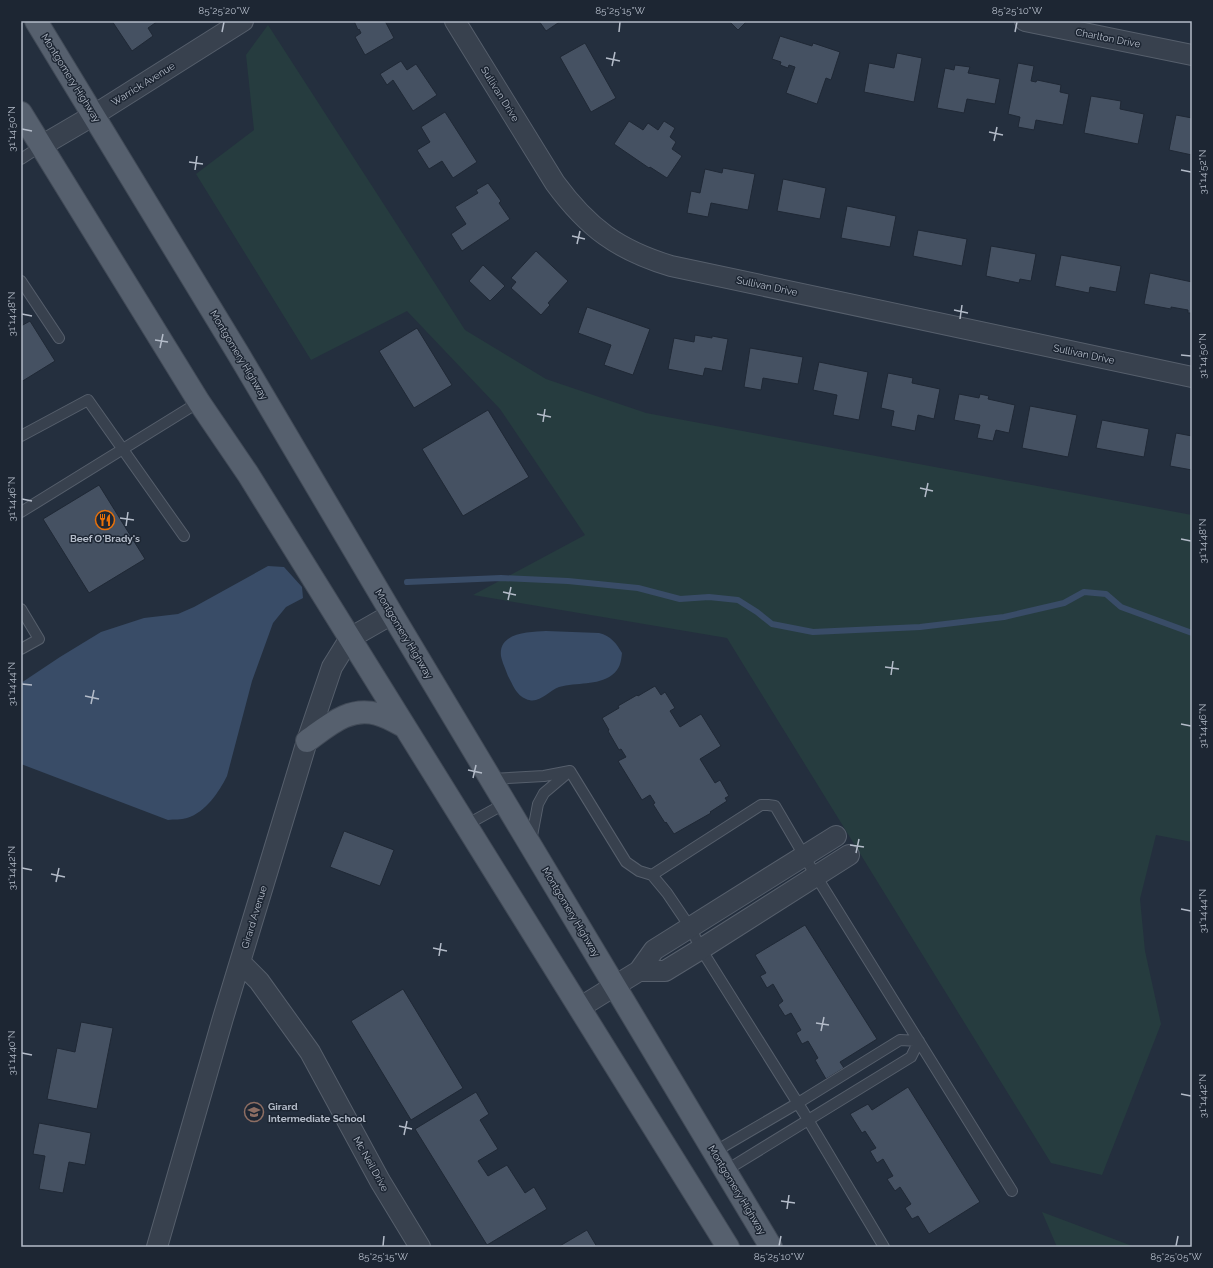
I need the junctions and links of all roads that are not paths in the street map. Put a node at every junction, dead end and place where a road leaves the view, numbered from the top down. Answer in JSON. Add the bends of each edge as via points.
{"nodes":[{"id":1,"x":36,"y":21,"type":"edge"},
{"id":2,"x":243,"y":21,"type":"edge"},
{"id":3,"x":455,"y":21,"type":"edge"},
{"id":4,"x":1024,"y":21,"type":"edge"},
{"id":5,"x":1192,"y":55,"type":"edge"},
{"id":6,"x":21,"y":113,"type":"edge"},
{"id":7,"x":94,"y":115,"type":"junction"},
{"id":8,"x":41,"y":146,"type":"junction"},
{"id":9,"x":21,"y":159,"type":"edge"},
{"id":10,"x":21,"y":281,"type":"edge"},
{"id":11,"x":59,"y":338,"type":"dead end"},
{"id":12,"x":1192,"y":377,"type":"edge"},
{"id":13,"x":199,"y":402,"type":"junction"},
{"id":14,"x":21,"y":436,"type":"edge"},
{"id":15,"x":123,"y":449,"type":"junction"},
{"id":16,"x":21,"y":512,"type":"edge"},
{"id":17,"x":184,"y":536,"type":"dead end"},
{"id":18,"x":21,"y":609,"type":"edge"},
{"id":19,"x":392,"y":614,"type":"junction"},
{"id":20,"x":350,"y":638,"type":"junction"},
{"id":21,"x":21,"y":649,"type":"edge"},
{"id":22,"x":405,"y":727,"type":"junction"},
{"id":23,"x":307,"y":741,"type":"junction"},
{"id":24,"x":570,"y":771,"type":"junction"},
{"id":25,"x":491,"y":778,"type":"junction"},
{"id":26,"x":506,"y":803,"type":"junction"},
{"id":27,"x":466,"y":825,"type":"junction"},
{"id":28,"x":836,"y":836,"type":"dead end"},
{"id":29,"x":531,"y":845,"type":"junction"},
{"id":30,"x":849,"y":855,"type":"dead end"},
{"id":31,"x":804,"y":856,"type":"junction"},
{"id":32,"x":652,"y":875,"type":"junction"},
{"id":33,"x":816,"y":876,"type":"junction"},
{"id":34,"x":690,"y":927,"type":"junction"},
{"id":35,"x":701,"y":949,"type":"junction"},
{"id":36,"x":240,"y":962,"type":"junction"},
{"id":37,"x":640,"y":971,"type":"junction"},
{"id":38,"x":615,"y":986,"type":"junction"},
{"id":39,"x":579,"y":1008,"type":"junction"},
{"id":40,"x":919,"y":1041,"type":"junction"},
{"id":41,"x":798,"y":1103,"type":"junction"},
{"id":42,"x":809,"y":1120,"type":"junction"},
{"id":43,"x":714,"y":1152,"type":"junction"},
{"id":44,"x":725,"y":1171,"type":"junction"},
{"id":45,"x":1012,"y":1191,"type":"dead end"},
{"id":46,"x":157,"y":1247,"type":"edge"},
{"id":47,"x":420,"y":1247,"type":"edge"},
{"id":48,"x":728,"y":1247,"type":"edge"},
{"id":49,"x":771,"y":1247,"type":"edge"},
{"id":50,"x":884,"y":1247,"type":"edge"}],
"edges":[{"from":1,"to":7,"type":"main road","name":"Montgomery Highway"},
{"from":2,"to":7,"type":"street","name":"Warrick Avenue"},
{"from":3,"to":12,"type":"street","name":"Sullivan Drive","via":[[555,183],[584,218],[602,233],[635,253],[672,266]]},
{"from":4,"to":5,"type":"street","name":"Charlton Drive"},
{"from":6,"to":8,"type":"main road"},
{"from":7,"to":8,"type":"street","name":"Warrick Avenue"},
{"from":7,"to":19,"type":"main road","name":"Montgomery Highway"},
{"from":8,"to":9,"type":"lane"},
{"from":8,"to":13,"type":"main road"},
{"from":10,"to":11,"type":"lane"},
{"from":13,"to":15,"type":"lane"},
{"from":13,"to":20,"type":"main road","via":[[248,474]]},
{"from":14,"to":15,"type":"lane","via":[[88,400]]},
{"from":15,"to":16,"type":"lane"},
{"from":15,"to":17,"type":"lane"},
{"from":18,"to":21,"type":"lane","via":[[39,639]]},
{"from":19,"to":20,"type":"street","name":"Girard Avenue"},
{"from":19,"to":25,"type":"main road","name":"Montgomery Highway"},
{"from":20,"to":22,"type":"main road"},
{"from":20,"to":23,"type":"street","name":"Girard Avenue","via":[[332,667]]},
{"from":22,"to":23,"type":"main road","via":[[379,714],[365,711],[336,720]]},
{"from":22,"to":27,"type":"main road"},
{"from":23,"to":36,"type":"street","name":"Girard Avenue"},
{"from":24,"to":25,"type":"lane","via":[[544,776]]},
{"from":24,"to":29,"type":"lane","via":[[544,793],[538,804]]},
{"from":24,"to":32,"type":"lane","via":[[626,862]]},
{"from":25,"to":26,"type":"main road","name":"Montgomery Highway"},
{"from":26,"to":27,"type":"lane"},
{"from":26,"to":29,"type":"main road","name":"Montgomery Highway"},
{"from":27,"to":39,"type":"main road"},
{"from":28,"to":31,"type":"street"},
{"from":29,"to":38,"type":"main road","name":"Montgomery Highway"},
{"from":30,"to":33,"type":"street"},
{"from":31,"to":32,"type":"lane","via":[[775,806],[768,804],[761,805]]},
{"from":31,"to":33,"type":"lane"},
{"from":31,"to":34,"type":"street"},
{"from":32,"to":34,"type":"lane"},
{"from":33,"to":35,"type":"street"},
{"from":33,"to":40,"type":"lane"},
{"from":34,"to":35,"type":"lane"},
{"from":34,"to":37,"type":"street","via":[[654,950]]},
{"from":35,"to":37,"type":"street","via":[[665,971]]},
{"from":35,"to":41,"type":"lane"},
{"from":36,"to":46,"type":"street","name":"Girard Avenue"},
{"from":36,"to":47,"type":"street","name":"Mc Neil Drive","via":[[259,981],[310,1052],[380,1181]]},
{"from":37,"to":38,"type":"street"},
{"from":38,"to":39,"type":"street"},
{"from":38,"to":43,"type":"main road","name":"Montgomery Highway"},
{"from":39,"to":48,"type":"main road"},
{"from":40,"to":41,"type":"lane","via":[[900,1040]]},
{"from":40,"to":42,"type":"lane","via":[[911,1057]]},
{"from":40,"to":45,"type":"lane"},
{"from":41,"to":42,"type":"lane"},
{"from":41,"to":43,"type":"lane"},
{"from":42,"to":44,"type":"lane"},
{"from":42,"to":50,"type":"lane"},
{"from":43,"to":44,"type":"main road","name":"Montgomery Highway"},
{"from":44,"to":49,"type":"main road","name":"Montgomery Highway"}]}
